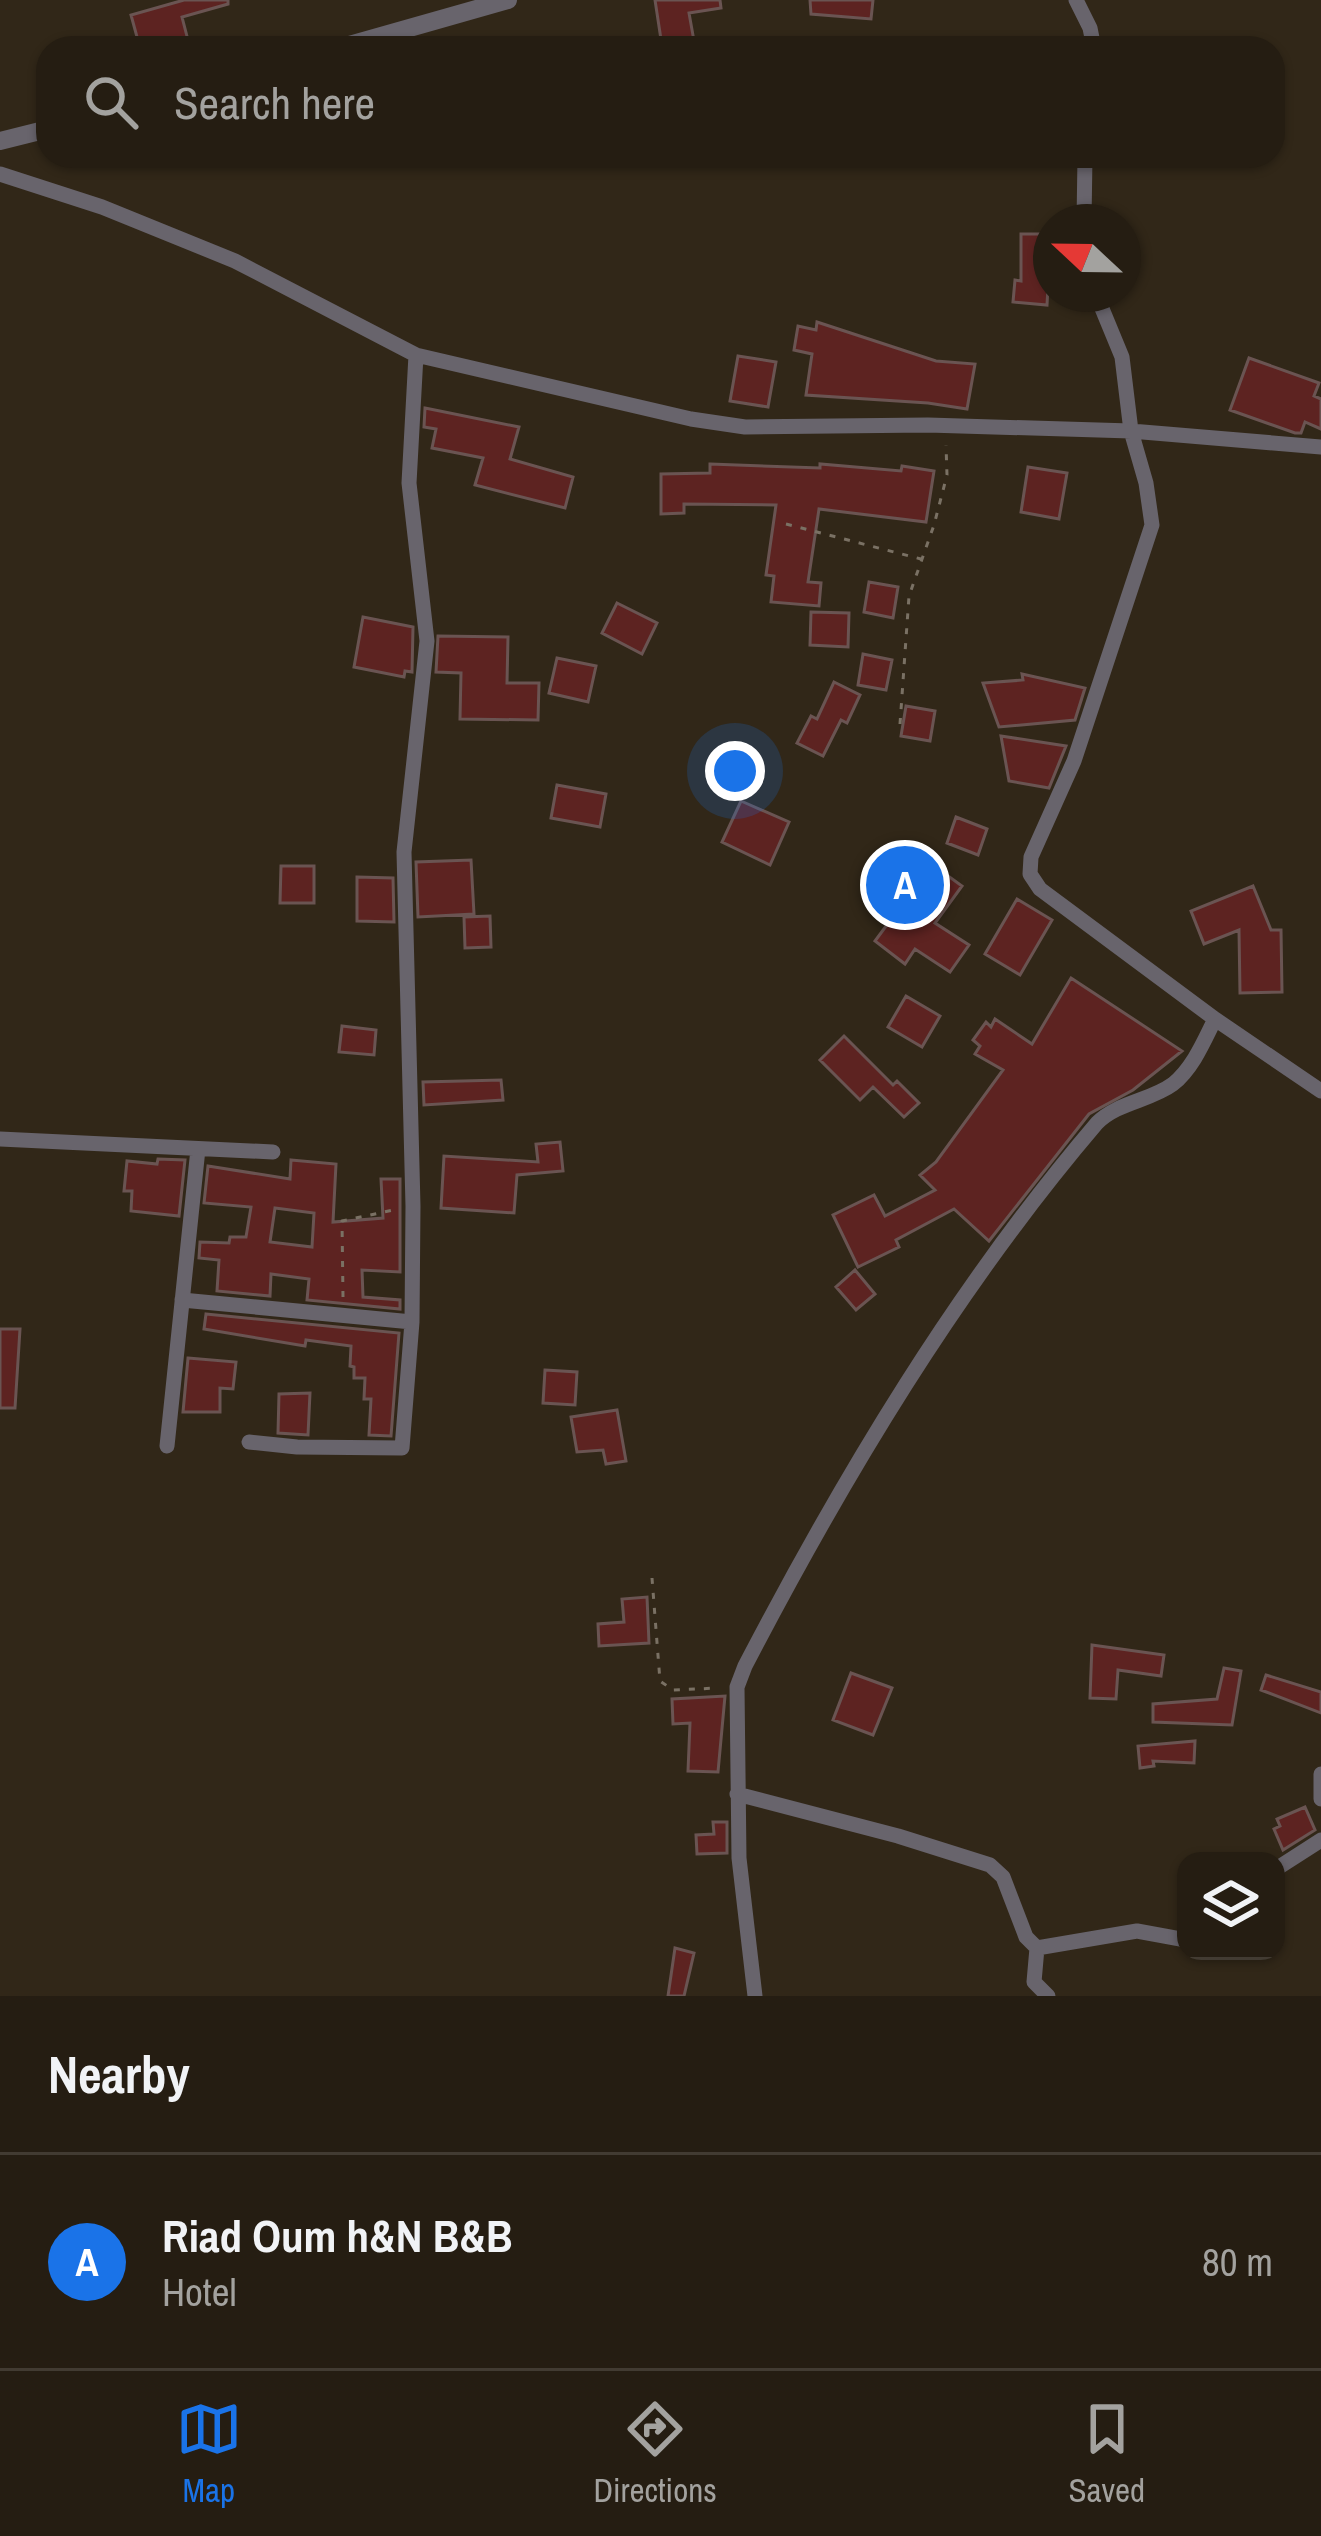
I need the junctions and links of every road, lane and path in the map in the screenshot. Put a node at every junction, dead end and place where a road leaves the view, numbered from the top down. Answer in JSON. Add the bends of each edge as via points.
{"nodes":[{"id":1,"x":508,"y":0,"type":"edge"},
{"id":2,"x":1076,"y":0,"type":"edge"},
{"id":3,"x":381,"y":36,"type":"edge"},
{"id":4,"x":1092,"y":36,"type":"edge"},
{"id":5,"x":36,"y":132,"type":"edge"},
{"id":6,"x":0,"y":141,"type":"edge"},
{"id":7,"x":1085,"y":168,"type":"edge"},
{"id":8,"x":0,"y":174,"type":"edge"},
{"id":9,"x":1084,"y":204,"type":"edge"},
{"id":10,"x":1103,"y":312,"type":"edge"},
{"id":11,"x":416,"y":355,"type":"junction"},
{"id":12,"x":948,"y":426,"type":"junction"},
{"id":13,"x":1131,"y":431,"type":"junction"},
{"id":14,"x":1321,"y":447,"type":"edge"},
{"id":15,"x":786,"y":524,"type":"dead end"},
{"id":16,"x":922,"y":560,"type":"junction"},
{"id":17,"x":900,"y":724,"type":"dead end"},
{"id":18,"x":1215,"y":1019,"type":"junction"},
{"id":19,"x":1321,"y":1091,"type":"edge"},
{"id":20,"x":0,"y":1139,"type":"edge"},
{"id":21,"x":198,"y":1149,"type":"junction"},
{"id":22,"x":273,"y":1152,"type":"dead end"},
{"id":23,"x":413,"y":1206,"type":"junction"},
{"id":24,"x":182,"y":1300,"type":"junction"},
{"id":25,"x":343,"y":1317,"type":"junction"},
{"id":26,"x":412,"y":1322,"type":"junction"},
{"id":27,"x":250,"y":1442,"type":"dead end"},
{"id":28,"x":166,"y":1446,"type":"dead end"},
{"id":29,"x":652,"y":1578,"type":"dead end"},
{"id":30,"x":737,"y":1687,"type":"junction"},
{"id":31,"x":1321,"y":1774,"type":"edge"},
{"id":32,"x":737,"y":1794,"type":"junction"},
{"id":33,"x":1321,"y":1799,"type":"edge"},
{"id":34,"x":1321,"y":1840,"type":"edge"},
{"id":35,"x":1285,"y":1863,"type":"edge"},
{"id":36,"x":1177,"y":1938,"type":"edge"},
{"id":37,"x":1037,"y":1948,"type":"junction"},
{"id":38,"x":755,"y":1996,"type":"edge"},
{"id":39,"x":1048,"y":1996,"type":"edge"}],
"edges":[{"from":1,"to":3,"type":"street"},
{"from":2,"to":4,"type":"street"},
{"from":5,"to":6,"type":"street"},
{"from":7,"to":9,"type":"street"},
{"from":8,"to":11,"type":"street","via":[[235,261]]},
{"from":10,"to":13,"type":"street","via":[[1122,357]]},
{"from":11,"to":12,"type":"street","via":[[720,424]]},
{"from":11,"to":23,"type":"street","via":[[409,483],[428,620],[404,853]]},
{"from":12,"to":13,"type":"street"},
{"from":12,"to":16,"type":"path","via":[[946,475]]},
{"from":13,"to":14,"type":"street"},
{"from":13,"to":18,"type":"street","via":[[1151,506],[1149,542],[1030,874]]},
{"from":15,"to":16,"type":"path"},
{"from":16,"to":17,"type":"path","via":[[904,629]]},
{"from":18,"to":19,"type":"street"},
{"from":18,"to":30,"type":"street","via":[[1174,1084],[1097,1123],[977,1278],[867,1448]]},
{"from":20,"to":21,"type":"street"},
{"from":21,"to":22,"type":"street"},
{"from":21,"to":24,"type":"street"},
{"from":23,"to":25,"type":"path","via":[[342,1221]]},
{"from":23,"to":26,"type":"street"},
{"from":24,"to":25,"type":"street"},
{"from":24,"to":28,"type":"street"},
{"from":25,"to":26,"type":"street"},
{"from":26,"to":27,"type":"street","via":[[401,1448]]},
{"from":29,"to":30,"type":"path","via":[[662,1684]]},
{"from":30,"to":32,"type":"street"},
{"from":31,"to":33,"type":"street"},
{"from":32,"to":37,"type":"street","via":[[990,1865]]},
{"from":32,"to":38,"type":"street"},
{"from":34,"to":35,"type":"street"},
{"from":36,"to":37,"type":"street","via":[[1137,1931]]},
{"from":37,"to":39,"type":"street","via":[[1034,1982]]}]}
